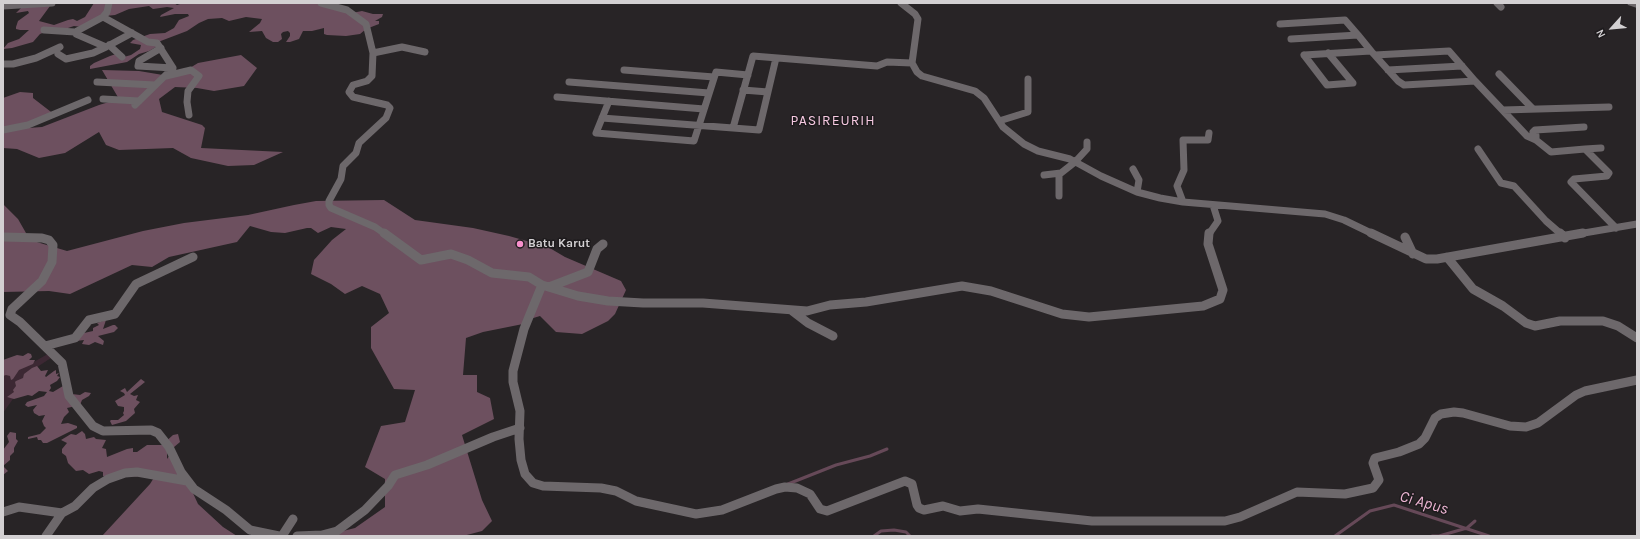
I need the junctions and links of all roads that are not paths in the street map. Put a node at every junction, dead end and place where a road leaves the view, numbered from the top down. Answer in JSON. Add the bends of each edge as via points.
{"nodes":[{"id":1,"x":52,"y":3,"type":"edge"},
{"id":2,"x":109,"y":3,"type":"edge"},
{"id":3,"x":321,"y":3,"type":"edge"},
{"id":4,"x":901,"y":3,"type":"edge"},
{"id":5,"x":1631,"y":3,"type":"edge"},
{"id":6,"x":3,"y":6,"type":"edge"},
{"id":7,"x":1637,"y":6,"type":"edge"},
{"id":8,"x":102,"y":17,"type":"junction"},
{"id":9,"x":1280,"y":24,"type":"dead end"},
{"id":10,"x":44,"y":30,"type":"dead end"},
{"id":11,"x":76,"y":32,"type":"junction"},
{"id":12,"x":132,"y":33,"type":"junction"},
{"id":13,"x":1358,"y":36,"type":"junction"},
{"id":14,"x":1291,"y":39,"type":"dead end"},
{"id":15,"x":108,"y":46,"type":"junction"},
{"id":16,"x":60,"y":47,"type":"dead end"},
{"id":17,"x":161,"y":48,"type":"junction"},
{"id":18,"x":425,"y":52,"type":"dead end"},
{"id":19,"x":373,"y":53,"type":"junction"},
{"id":20,"x":1328,"y":53,"type":"junction"},
{"id":21,"x":1373,"y":53,"type":"junction"},
{"id":22,"x":58,"y":54,"type":"dead end"},
{"id":23,"x":122,"y":57,"type":"dead end"},
{"id":24,"x":776,"y":58,"type":"junction"},
{"id":25,"x":912,"y":63,"type":"junction"},
{"id":26,"x":3,"y":64,"type":"edge"},
{"id":27,"x":1462,"y":66,"type":"junction"},
{"id":28,"x":173,"y":68,"type":"junction"},
{"id":29,"x":624,"y":70,"type":"dead end"},
{"id":30,"x":1388,"y":70,"type":"junction"},
{"id":31,"x":1499,"y":74,"type":"dead end"},
{"id":32,"x":748,"y":75,"type":"junction"},
{"id":33,"x":166,"y":76,"type":"junction"},
{"id":34,"x":714,"y":77,"type":"junction"},
{"id":35,"x":1028,"y":79,"type":"dead end"},
{"id":36,"x":1475,"y":81,"type":"junction"},
{"id":37,"x":97,"y":82,"type":"dead end"},
{"id":38,"x":569,"y":82,"type":"dead end"},
{"id":39,"x":155,"y":85,"type":"junction"},
{"id":40,"x":744,"y":90,"type":"junction"},
{"id":41,"x":768,"y":92,"type":"junction"},
{"id":42,"x":709,"y":93,"type":"junction"},
{"id":43,"x":557,"y":97,"type":"dead end"},
{"id":44,"x":103,"y":98,"type":"dead end"},
{"id":45,"x":88,"y":100,"type":"dead end"},
{"id":46,"x":609,"y":101,"type":"junction"},
{"id":47,"x":1610,"y":107,"type":"dead end"},
{"id":48,"x":704,"y":109,"type":"junction"},
{"id":49,"x":1533,"y":109,"type":"junction"},
{"id":50,"x":1503,"y":110,"type":"junction"},
{"id":51,"x":189,"y":115,"type":"dead end"},
{"id":52,"x":602,"y":118,"type":"junction"},
{"id":53,"x":999,"y":121,"type":"junction"},
{"id":54,"x":699,"y":126,"type":"junction"},
{"id":55,"x":1584,"y":127,"type":"dead end"},
{"id":56,"x":733,"y":128,"type":"junction"},
{"id":57,"x":3,"y":130,"type":"edge"},
{"id":58,"x":1535,"y":130,"type":"junction"},
{"id":59,"x":1522,"y":131,"type":"junction"},
{"id":60,"x":1209,"y":133,"type":"dead end"},
{"id":61,"x":1536,"y":140,"type":"junction"},
{"id":62,"x":1087,"y":142,"type":"dead end"},
{"id":63,"x":1601,"y":148,"type":"dead end"},
{"id":64,"x":1584,"y":149,"type":"junction"},
{"id":65,"x":1478,"y":150,"type":"dead end"},
{"id":66,"x":1075,"y":162,"type":"junction"},
{"id":67,"x":1133,"y":169,"type":"dead end"},
{"id":68,"x":1059,"y":174,"type":"junction"},
{"id":69,"x":1044,"y":175,"type":"dead end"},
{"id":70,"x":1137,"y":192,"type":"junction"},
{"id":71,"x":1059,"y":196,"type":"dead end"},
{"id":72,"x":1183,"y":202,"type":"junction"},
{"id":73,"x":1213,"y":205,"type":"junction"},
{"id":74,"x":1637,"y":224,"type":"edge"},
{"id":75,"x":1616,"y":228,"type":"junction"},
{"id":76,"x":3,"y":237,"type":"edge"},
{"id":77,"x":1405,"y":237,"type":"dead end"},
{"id":78,"x":1565,"y":238,"type":"junction"},
{"id":79,"x":603,"y":244,"type":"dead end"},
{"id":80,"x":1413,"y":254,"type":"junction"},
{"id":81,"x":193,"y":257,"type":"dead end"},
{"id":82,"x":1446,"y":257,"type":"junction"},
{"id":83,"x":546,"y":286,"type":"junction"},
{"id":84,"x":791,"y":310,"type":"junction"},
{"id":85,"x":833,"y":336,"type":"dead end"},
{"id":86,"x":1637,"y":338,"type":"edge"},
{"id":87,"x":45,"y":346,"type":"junction"},
{"id":88,"x":1637,"y":380,"type":"edge"},
{"id":89,"x":520,"y":428,"type":"junction"},
{"id":90,"x":187,"y":481,"type":"junction"},
{"id":91,"x":3,"y":512,"type":"edge"},
{"id":92,"x":62,"y":513,"type":"junction"},
{"id":93,"x":293,"y":519,"type":"dead end"},
{"id":94,"x":46,"y":536,"type":"edge"},
{"id":95,"x":281,"y":536,"type":"edge"},
{"id":96,"x":297,"y":536,"type":"edge"}],
"edges":[{"from":1,"to":6,"type":"street"},
{"from":2,"to":8,"type":"street"},
{"from":3,"to":19,"type":"street","via":[[348,10],[366,24]]},
{"from":4,"to":25,"type":"street","via":[[915,14],[918,20]]},
{"from":5,"to":7,"type":"main road"},
{"from":8,"to":11,"type":"street"},
{"from":8,"to":12,"type":"street"},
{"from":9,"to":13,"type":"street","via":[[1345,20]]},
{"from":10,"to":11,"type":"street"},
{"from":11,"to":15,"type":"street"},
{"from":12,"to":15,"type":"street"},
{"from":12,"to":17,"type":"street","via":[[148,42],[157,43]]},
{"from":13,"to":14,"type":"street"},
{"from":13,"to":21,"type":"street"},
{"from":15,"to":22,"type":"street","via":[[93,53],[66,59]]},
{"from":15,"to":23,"type":"street"},
{"from":16,"to":26,"type":"street","via":[[36,58]]},
{"from":17,"to":28,"type":"street"},
{"from":17,"to":28,"type":"street","via":[[139,61],[138,66]]},
{"from":18,"to":19,"type":"street","via":[[402,47]]},
{"from":19,"to":83,"type":"street","via":[[373,71],[370,78],[353,85],[349,92],[352,97],[387,105],[390,110],[386,118],[359,143],[356,153],[343,166],[341,179],[329,205],[331,208],[375,227],[421,260],[451,254],[492,273],[529,277]]},
{"from":20,"to":20,"type":"street","via":[[1343,71],[1353,83],[1327,85],[1304,55]]},
{"from":20,"to":21,"type":"street"},
{"from":21,"to":27,"type":"street","via":[[1449,51]]},
{"from":21,"to":30,"type":"street"},
{"from":24,"to":25,"type":"street","via":[[877,66],[886,62]]},
{"from":24,"to":32,"type":"street","via":[[753,56]]},
{"from":24,"to":41,"type":"street"},
{"from":25,"to":53,"type":"street","via":[[922,76],[975,91],[984,98]]},
{"from":27,"to":30,"type":"street"},
{"from":27,"to":36,"type":"street"},
{"from":28,"to":33,"type":"street"},
{"from":29,"to":34,"type":"street"},
{"from":30,"to":36,"type":"street","via":[[1404,84]]},
{"from":31,"to":49,"type":"street"},
{"from":32,"to":34,"type":"street","via":[[716,72]]},
{"from":32,"to":40,"type":"street"},
{"from":33,"to":39,"type":"street"},
{"from":33,"to":51,"type":"street","via":[[191,70],[198,76],[188,91]]},
{"from":34,"to":42,"type":"street"},
{"from":35,"to":53,"type":"street","via":[[1028,112]]},
{"from":36,"to":50,"type":"street"},
{"from":37,"to":39,"type":"street"},
{"from":38,"to":42,"type":"street"},
{"from":39,"to":44,"type":"street","via":[[137,103]]},
{"from":40,"to":41,"type":"street"},
{"from":40,"to":56,"type":"street"},
{"from":41,"to":56,"type":"street","via":[[759,130]]},
{"from":42,"to":48,"type":"street"},
{"from":43,"to":46,"type":"street"},
{"from":45,"to":57,"type":"street","via":[[28,125]]},
{"from":46,"to":48,"type":"street"},
{"from":46,"to":52,"type":"street"},
{"from":47,"to":49,"type":"street"},
{"from":48,"to":54,"type":"street"},
{"from":49,"to":50,"type":"street"},
{"from":50,"to":59,"type":"street"},
{"from":52,"to":54,"type":"street"},
{"from":52,"to":54,"type":"street","via":[[596,133],[694,141]]},
{"from":53,"to":66,"type":"street","via":[[1009,133],[1027,146]]},
{"from":54,"to":56,"type":"street"},
{"from":55,"to":58,"type":"street"},
{"from":58,"to":59,"type":"street"},
{"from":58,"to":61,"type":"street","via":[[1532,132],[1536,135]]},
{"from":59,"to":61,"type":"street","via":[[1526,136]]},
{"from":60,"to":72,"type":"street","via":[[1208,140],[1183,140],[1184,173],[1177,186]]},
{"from":61,"to":64,"type":"street","via":[[1551,152]]},
{"from":62,"to":66,"type":"street","via":[[1087,150]]},
{"from":63,"to":64,"type":"street"},
{"from":64,"to":75,"type":"street","via":[[1609,173],[1607,176],[1574,179],[1571,182]]},
{"from":65,"to":78,"type":"street","via":[[1501,183],[1514,186],[1546,222]]},
{"from":66,"to":68,"type":"street"},
{"from":66,"to":70,"type":"street"},
{"from":67,"to":70,"type":"street","via":[[1139,180]]},
{"from":68,"to":69,"type":"street"},
{"from":68,"to":71,"type":"street"},
{"from":70,"to":72,"type":"street"},
{"from":72,"to":73,"type":"street"},
{"from":73,"to":80,"type":"street","via":[[1325,214],[1348,222]]},
{"from":73,"to":84,"type":"street","via":[[1218,221],[1209,233],[1208,244],[1223,290],[1220,299],[1203,306],[1080,317],[1051,311],[982,288],[962,286],[866,302],[830,305],[807,311]]},
{"from":74,"to":75,"type":"street"},
{"from":75,"to":78,"type":"street"},
{"from":76,"to":87,"type":"street","via":[[42,238],[49,240],[53,245],[52,262],[42,281],[10,312],[12,317]]},
{"from":77,"to":80,"type":"street"},
{"from":78,"to":82,"type":"street"},
{"from":79,"to":83,"type":"street","via":[[597,249],[588,272]]},
{"from":80,"to":82,"type":"street","via":[[1426,259]]},
{"from":81,"to":87,"type":"street","via":[[136,284],[115,314],[89,320],[75,338]]},
{"from":82,"to":86,"type":"street","via":[[1473,289],[1526,323],[1535,326],[1560,321],[1603,321],[1618,326]]},
{"from":83,"to":84,"type":"street","via":[[578,296],[608,301],[709,303]]},
{"from":83,"to":89,"type":"street","via":[[524,329],[514,366],[513,382],[520,411]]},
{"from":84,"to":85,"type":"street","via":[[808,323]]},
{"from":87,"to":90,"type":"street","via":[[62,363],[69,396],[93,426],[103,431],[151,430],[158,433],[169,447]]},
{"from":88,"to":89,"type":"street","via":[[1585,391],[1538,423],[1526,427],[1510,426],[1463,413],[1441,414],[1435,418],[1425,438],[1418,444],[1375,458],[1373,463],[1379,480],[1373,488],[1345,494],[1297,492],[1225,521],[1117,522],[978,509],[960,511],[943,506],[924,510],[917,506],[912,484],[906,481],[827,511],[820,509],[810,494],[797,488],[785,487],[722,510],[696,514],[636,501],[616,491],[601,488],[543,486],[533,483],[525,474],[521,460]]},
{"from":89,"to":96,"type":"street","via":[[396,475],[365,510],[348,524],[322,535]]},
{"from":90,"to":92,"type":"street","via":[[137,472],[117,475],[93,488],[75,506]]},
{"from":90,"to":95,"type":"street","via":[[194,489],[250,530]]},
{"from":91,"to":92,"type":"street","via":[[19,507]]},
{"from":92,"to":94,"type":"street"},
{"from":93,"to":95,"type":"street"}]}
